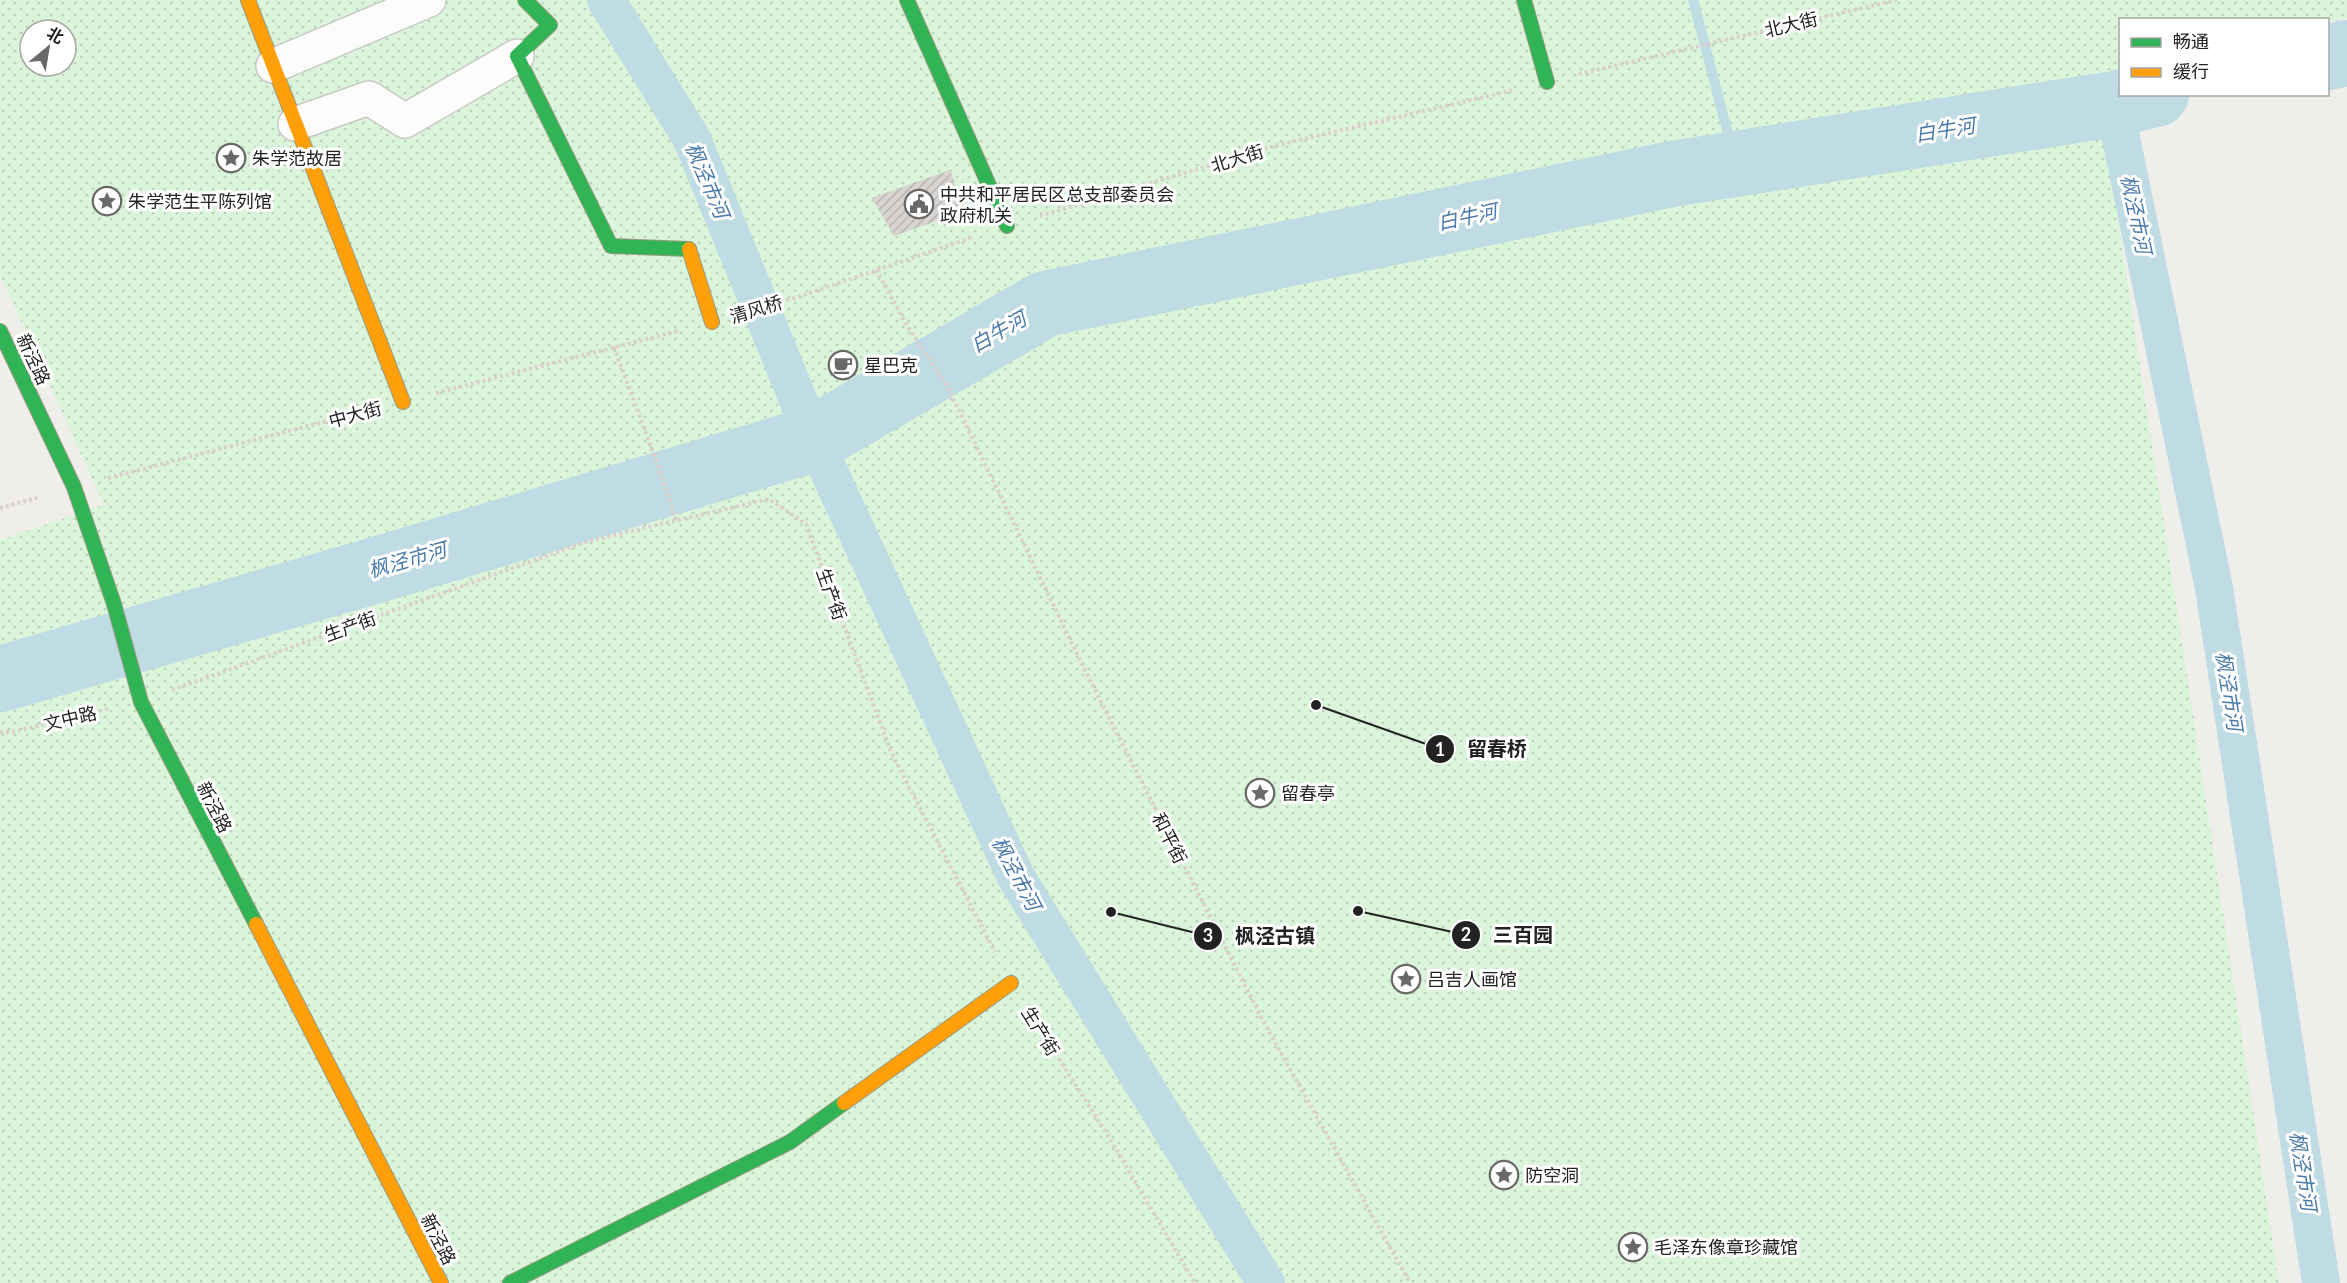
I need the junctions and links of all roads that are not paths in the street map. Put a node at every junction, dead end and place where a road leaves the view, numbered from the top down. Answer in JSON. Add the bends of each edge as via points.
{"nodes":[{"id":1,"x":248,"y":0,"type":"edge"},
{"id":2,"x":429,"y":0,"type":"edge"},
{"id":3,"x":525,"y":0,"type":"edge"},
{"id":4,"x":907,"y":0,"type":"edge"},
{"id":5,"x":1524,"y":0,"type":"edge"},
{"id":6,"x":517,"y":56,"type":"junction"},
{"id":7,"x":273,"y":66,"type":"junction"},
{"id":8,"x":1547,"y":82,"type":"road end"},
{"id":9,"x":295,"y":124,"type":"junction"},
{"id":10,"x":1007,"y":226,"type":"road end"},
{"id":11,"x":712,"y":322,"type":"road end"},
{"id":12,"x":0,"y":331,"type":"edge"},
{"id":13,"x":403,"y":402,"type":"road end"},
{"id":14,"x":1011,"y":983,"type":"road end"},
{"id":15,"x":441,"y":1283,"type":"edge"},
{"id":16,"x":510,"y":1283,"type":"edge"}],
"edges":[{"from":1,"to":7,"type":"street"},
{"from":2,"to":7,"type":"street"},
{"from":3,"to":6,"type":"street","via":[[550,25]]},
{"from":4,"to":10,"type":"street"},
{"from":5,"to":8,"type":"street"},
{"from":6,"to":9,"type":"street","via":[[405,121],[369,98]]},
{"from":6,"to":11,"type":"street","via":[[611,246],[689,249]]},
{"from":7,"to":9,"type":"street"},
{"from":9,"to":13,"type":"street"},
{"from":12,"to":15,"type":"street","name":"新泾路","via":[[74,487],[114,604],[141,702]]},
{"from":14,"to":16,"type":"street","via":[[790,1142]]}]}
